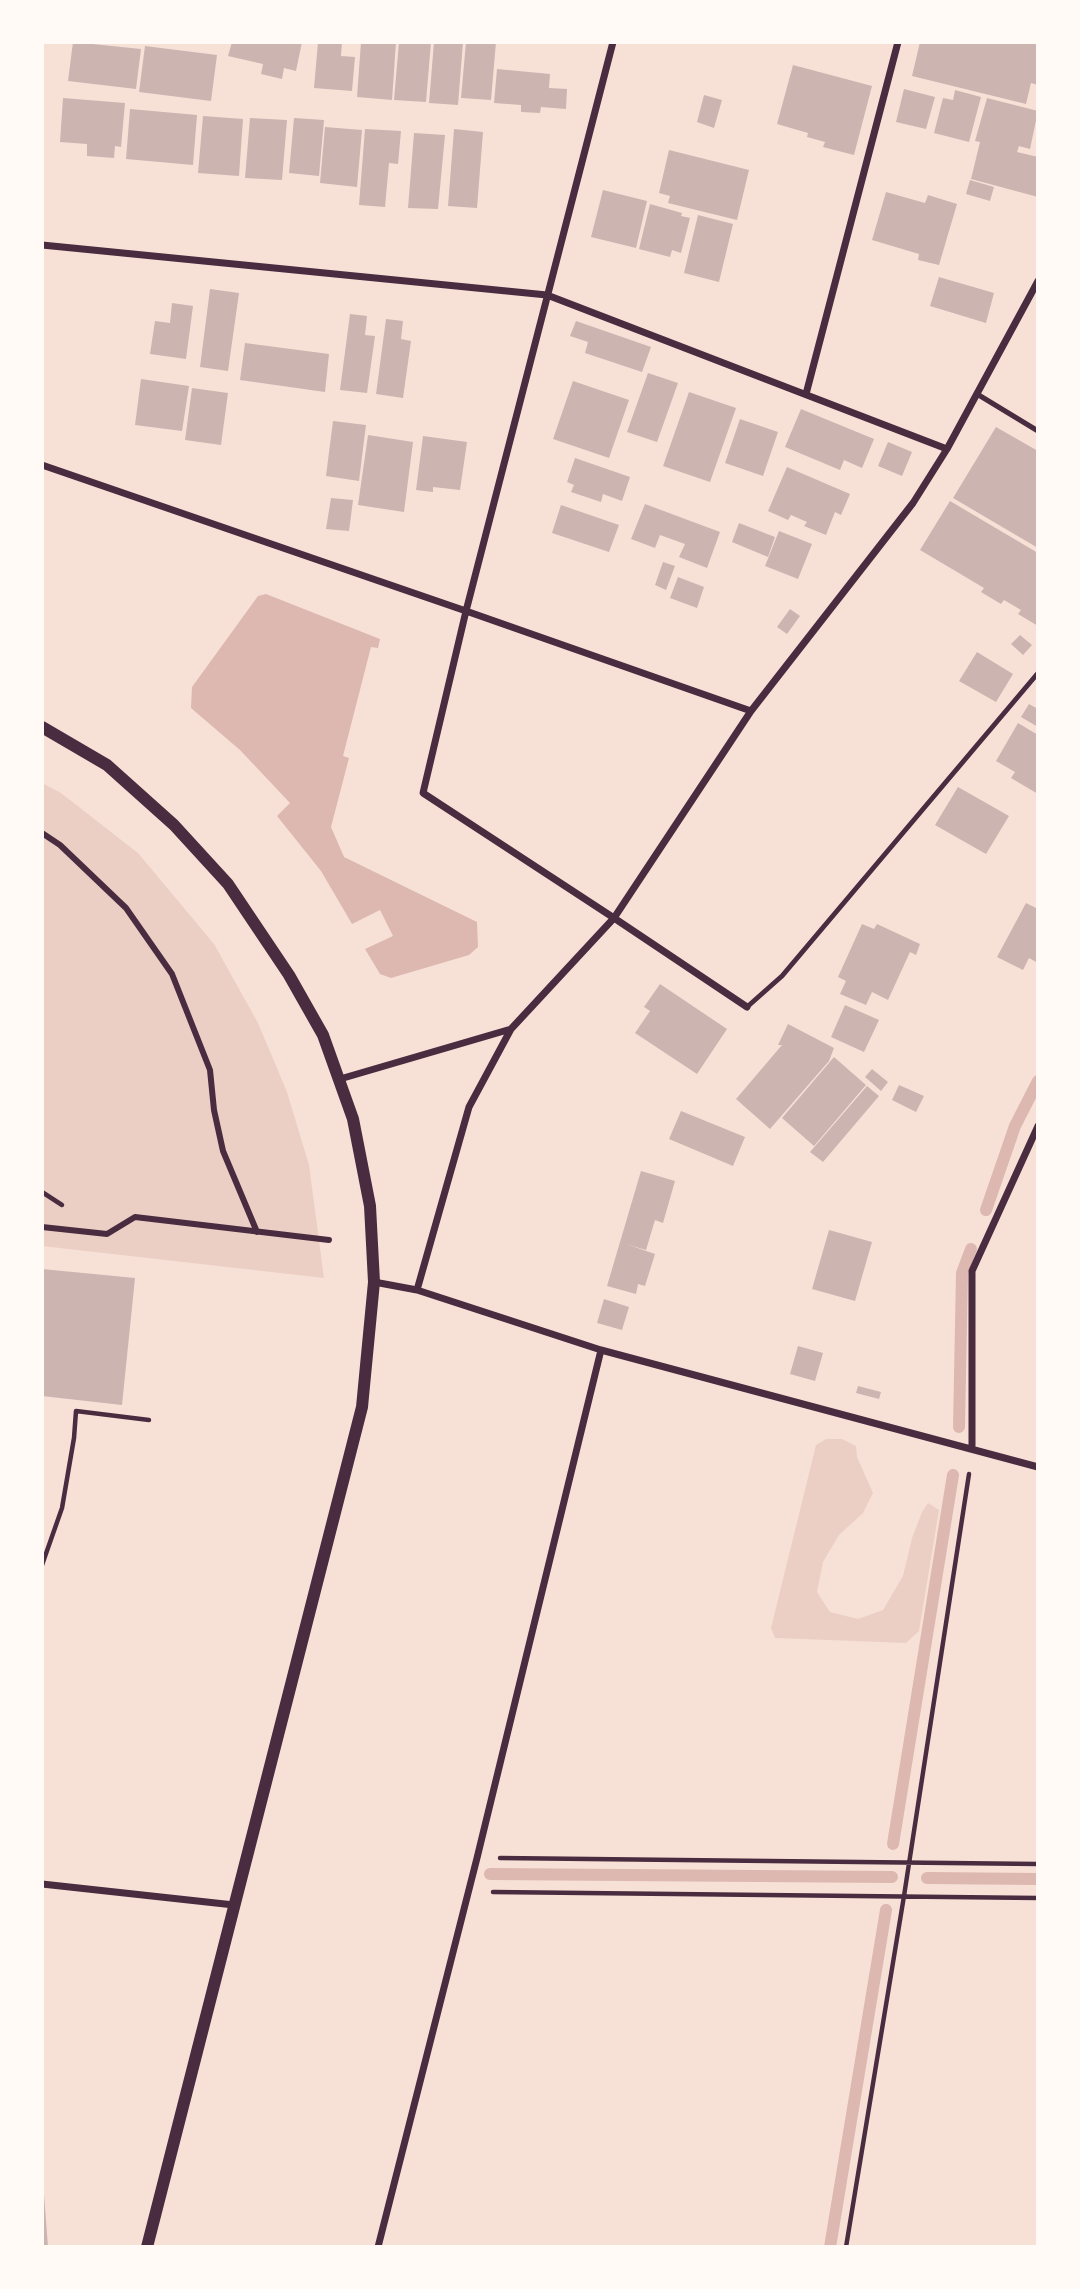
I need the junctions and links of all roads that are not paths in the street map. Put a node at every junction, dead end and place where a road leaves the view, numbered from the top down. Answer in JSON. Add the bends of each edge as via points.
{"nodes":[{"id":1,"x":613,"y":42,"type":"edge"},
{"id":2,"x":898,"y":42,"type":"edge"},
{"id":3,"x":42,"y":245,"type":"edge"},
{"id":4,"x":1038,"y":281,"type":"edge"},
{"id":5,"x":547,"y":295,"type":"junction"},
{"id":6,"x":806,"y":394,"type":"junction"},
{"id":7,"x":976,"y":394,"type":"junction"},
{"id":8,"x":1038,"y":431,"type":"edge"},
{"id":9,"x":947,"y":449,"type":"junction"},
{"id":10,"x":42,"y":465,"type":"edge"},
{"id":11,"x":466,"y":611,"type":"junction"},
{"id":12,"x":1038,"y":673,"type":"edge"},
{"id":13,"x":751,"y":711,"type":"junction"},
{"id":14,"x":42,"y":727,"type":"edge"},
{"id":15,"x":42,"y":832,"type":"edge"},
{"id":16,"x":614,"y":918,"type":"junction"},
{"id":17,"x":747,"y":1007,"type":"joint"},
{"id":18,"x":511,"y":1029,"type":"junction"},
{"id":19,"x":340,"y":1079,"type":"junction"},
{"id":20,"x":1038,"y":1126,"type":"edge"},
{"id":21,"x":42,"y":1227,"type":"edge"},
{"id":22,"x":257,"y":1232,"type":"junction"},
{"id":23,"x":330,"y":1240,"type":"dead end"},
{"id":24,"x":374,"y":1282,"type":"junction"},
{"id":25,"x":416,"y":1290,"type":"junction"},
{"id":26,"x":601,"y":1350,"type":"junction"},
{"id":27,"x":972,"y":1450,"type":"junction"},
{"id":28,"x":1038,"y":1467,"type":"edge"},
{"id":29,"x":42,"y":1884,"type":"edge"},
{"id":30,"x":234,"y":1905,"type":"junction"},
{"id":31,"x":147,"y":2247,"type":"edge"},
{"id":32,"x":378,"y":2247,"type":"edge"}],
"edges":[{"from":1,"to":5,"type":"street"},
{"from":2,"to":6,"type":"street"},
{"from":3,"to":5,"type":"street"},
{"from":4,"to":7,"type":"street"},
{"from":5,"to":6,"type":"street"},
{"from":5,"to":11,"type":"street"},
{"from":6,"to":9,"type":"street"},
{"from":7,"to":8,"type":"lane"},
{"from":7,"to":9,"type":"street"},
{"from":9,"to":13,"type":"street","via":[[913,503]]},
{"from":10,"to":11,"type":"street"},
{"from":11,"to":13,"type":"street"},
{"from":11,"to":16,"type":"street","via":[[423,793]]},
{"from":12,"to":17,"type":"lane","via":[[782,976]]},
{"from":13,"to":16,"type":"street"},
{"from":14,"to":19,"type":"street","via":[[107,765],[174,825],[228,884],[289,975],[323,1035]]},
{"from":15,"to":22,"type":"street","via":[[126,908],[172,974],[210,1070],[223,1151]]},
{"from":16,"to":17,"type":"street"},
{"from":16,"to":18,"type":"street"},
{"from":18,"to":19,"type":"street"},
{"from":18,"to":25,"type":"street","via":[[470,1107]]},
{"from":19,"to":24,"type":"street","via":[[354,1119],[370,1206]]},
{"from":20,"to":27,"type":"street","via":[[972,1271]]},
{"from":21,"to":22,"type":"street","via":[[107,1234],[135,1217]]},
{"from":22,"to":23,"type":"street"},
{"from":24,"to":25,"type":"street"},
{"from":24,"to":30,"type":"street","via":[[362,1407]]},
{"from":25,"to":26,"type":"street"},
{"from":26,"to":27,"type":"street"},
{"from":26,"to":32,"type":"street"},
{"from":27,"to":28,"type":"street"},
{"from":29,"to":30,"type":"street"},
{"from":30,"to":31,"type":"street"}]}
